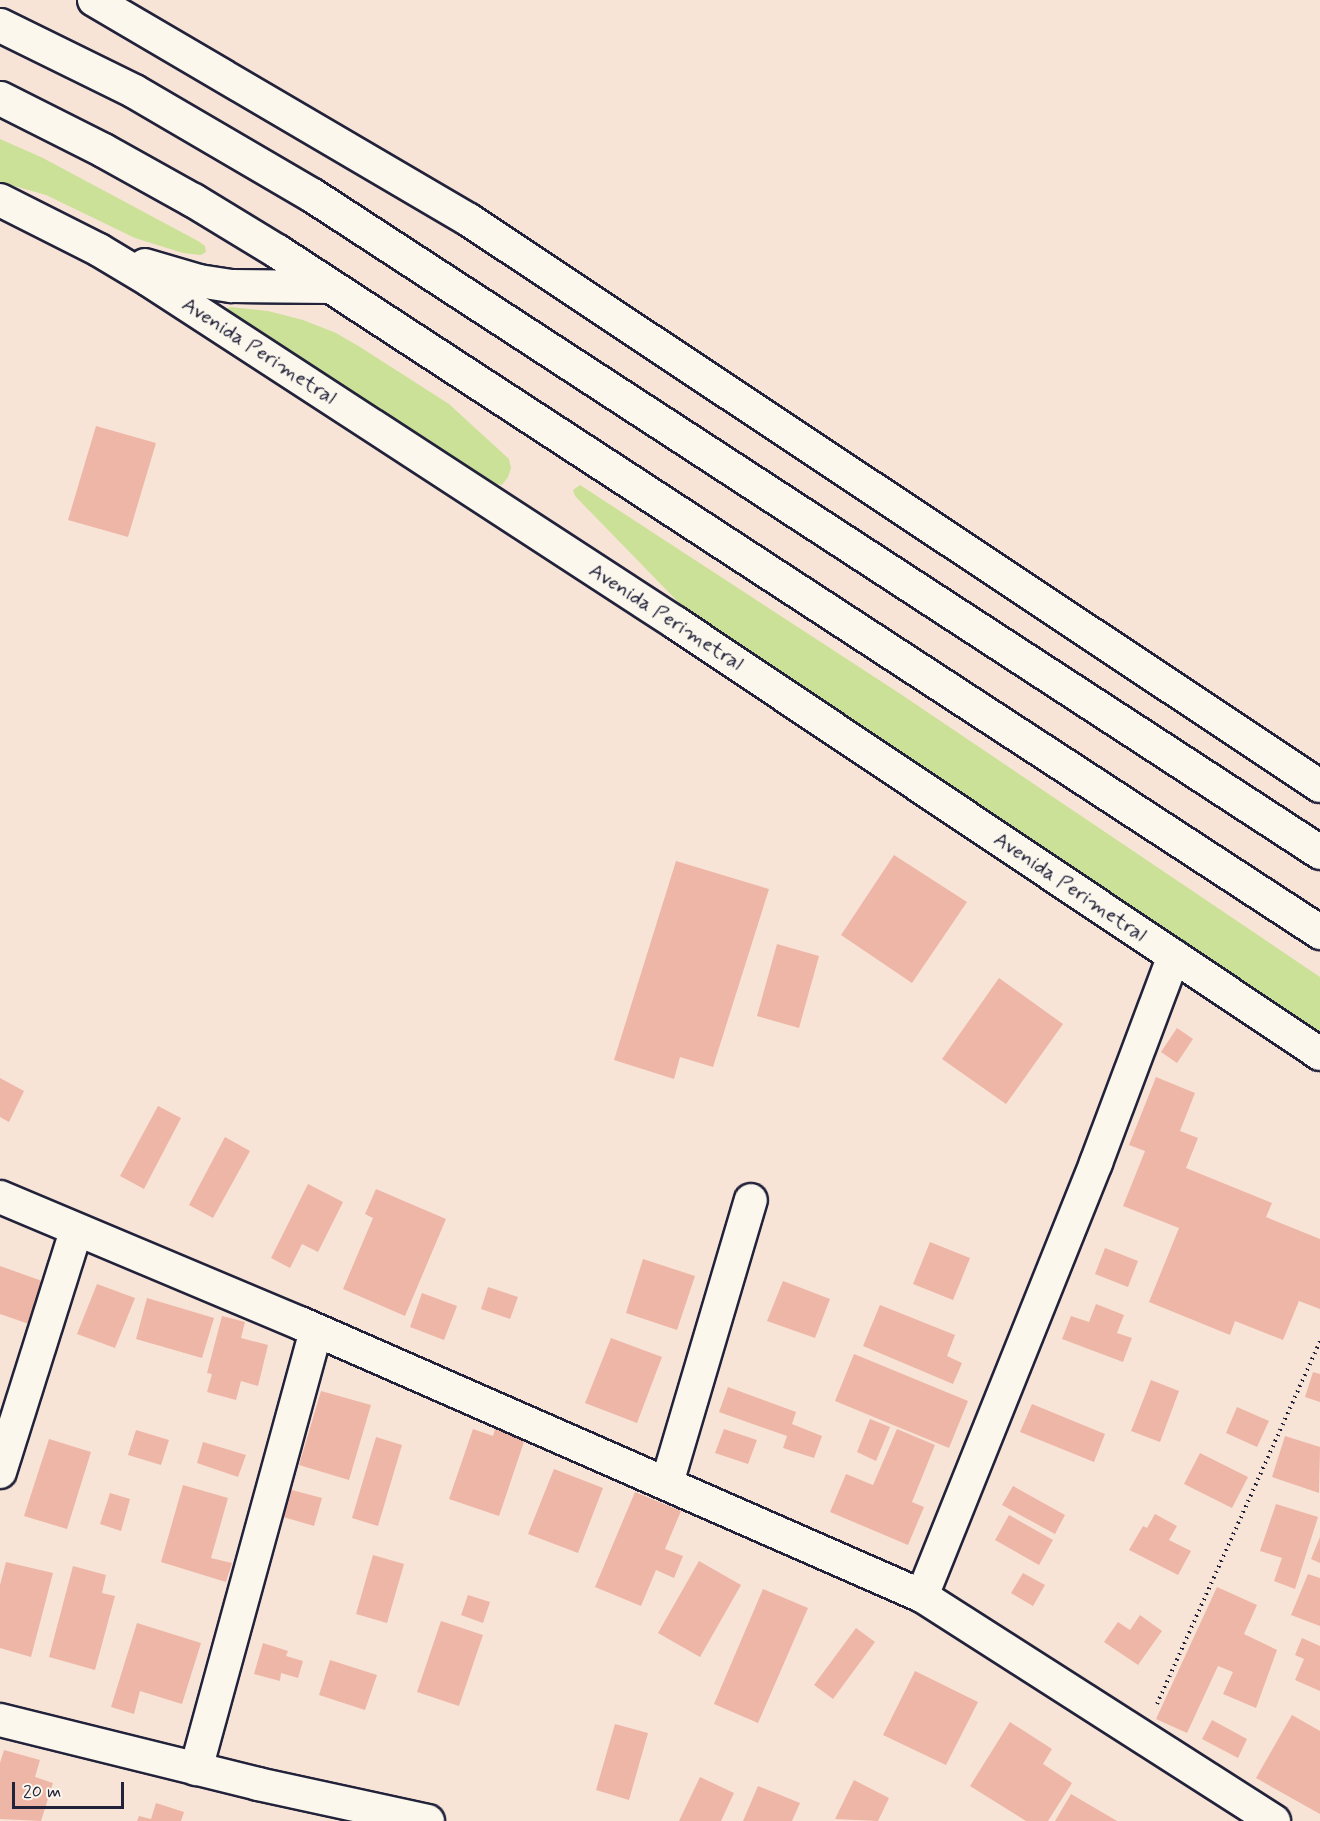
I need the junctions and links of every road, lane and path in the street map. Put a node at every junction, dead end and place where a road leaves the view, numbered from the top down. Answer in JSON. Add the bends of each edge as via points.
{"nodes":[{"id":1,"x":94,"y":0,"type":"edge"},
{"id":2,"x":0,"y":25,"type":"edge"},
{"id":3,"x":0,"y":98,"type":"edge"},
{"id":4,"x":0,"y":200,"type":"edge"},
{"id":5,"x":99,"y":250,"type":"junction"},
{"id":6,"x":330,"y":286,"type":"junction"},
{"id":7,"x":1320,"y":786,"type":"edge"},
{"id":8,"x":1320,"y":852,"type":"edge"},
{"id":9,"x":1320,"y":932,"type":"edge"},
{"id":10,"x":1174,"y":956,"type":"junction"},
{"id":11,"x":1320,"y":1054,"type":"edge"},
{"id":12,"x":0,"y":1197,"type":"edge"},
{"id":13,"x":750,"y":1200,"type":"dead end"},
{"id":14,"x":76,"y":1231,"type":"junction"},
{"id":15,"x":316,"y":1330,"type":"junction"},
{"id":16,"x":1320,"y":1341,"type":"edge"},
{"id":17,"x":0,"y":1472,"type":"edge"},
{"id":18,"x":667,"y":1483,"type":"junction"},
{"id":19,"x":922,"y":1596,"type":"junction"},
{"id":20,"x":0,"y":1720,"type":"edge"},
{"id":21,"x":1142,"y":1737,"type":"junction"},
{"id":22,"x":196,"y":1769,"type":"junction"},
{"id":23,"x":324,"y":1810,"type":"edge"},
{"id":24,"x":428,"y":1821,"type":"edge"},
{"id":25,"x":1274,"y":1821,"type":"edge"}],
"edges":[{"from":1,"to":7,"type":"street","via":[[469,220]]},
{"from":2,"to":8,"type":"highway","via":[[134,91],[312,195]]},
{"from":3,"to":6,"type":"highway","via":[[183,194]]},
{"from":4,"to":5,"type":"street","name":"Avenida Perimetral"},
{"from":5,"to":6,"type":"street","via":[[199,281],[232,286]]},
{"from":5,"to":10,"type":"street","name":"Avenida Perimetral","via":[[676,623]]},
{"from":6,"to":9,"type":"highway"},
{"from":10,"to":11,"type":"street","name":"Avenida Perimetral"},
{"from":10,"to":19,"type":"street","via":[[1096,1163]]},
{"from":12,"to":14,"type":"street"},
{"from":13,"to":18,"type":"street"},
{"from":14,"to":15,"type":"street"},
{"from":14,"to":17,"type":"street"},
{"from":15,"to":18,"type":"street"},
{"from":15,"to":22,"type":"street"},
{"from":16,"to":21,"type":"path"},
{"from":18,"to":19,"type":"street"},
{"from":19,"to":21,"type":"street"},
{"from":20,"to":22,"type":"street"},
{"from":21,"to":25,"type":"street"},
{"from":22,"to":23,"type":"street"},
{"from":23,"to":24,"type":"street"}]}
